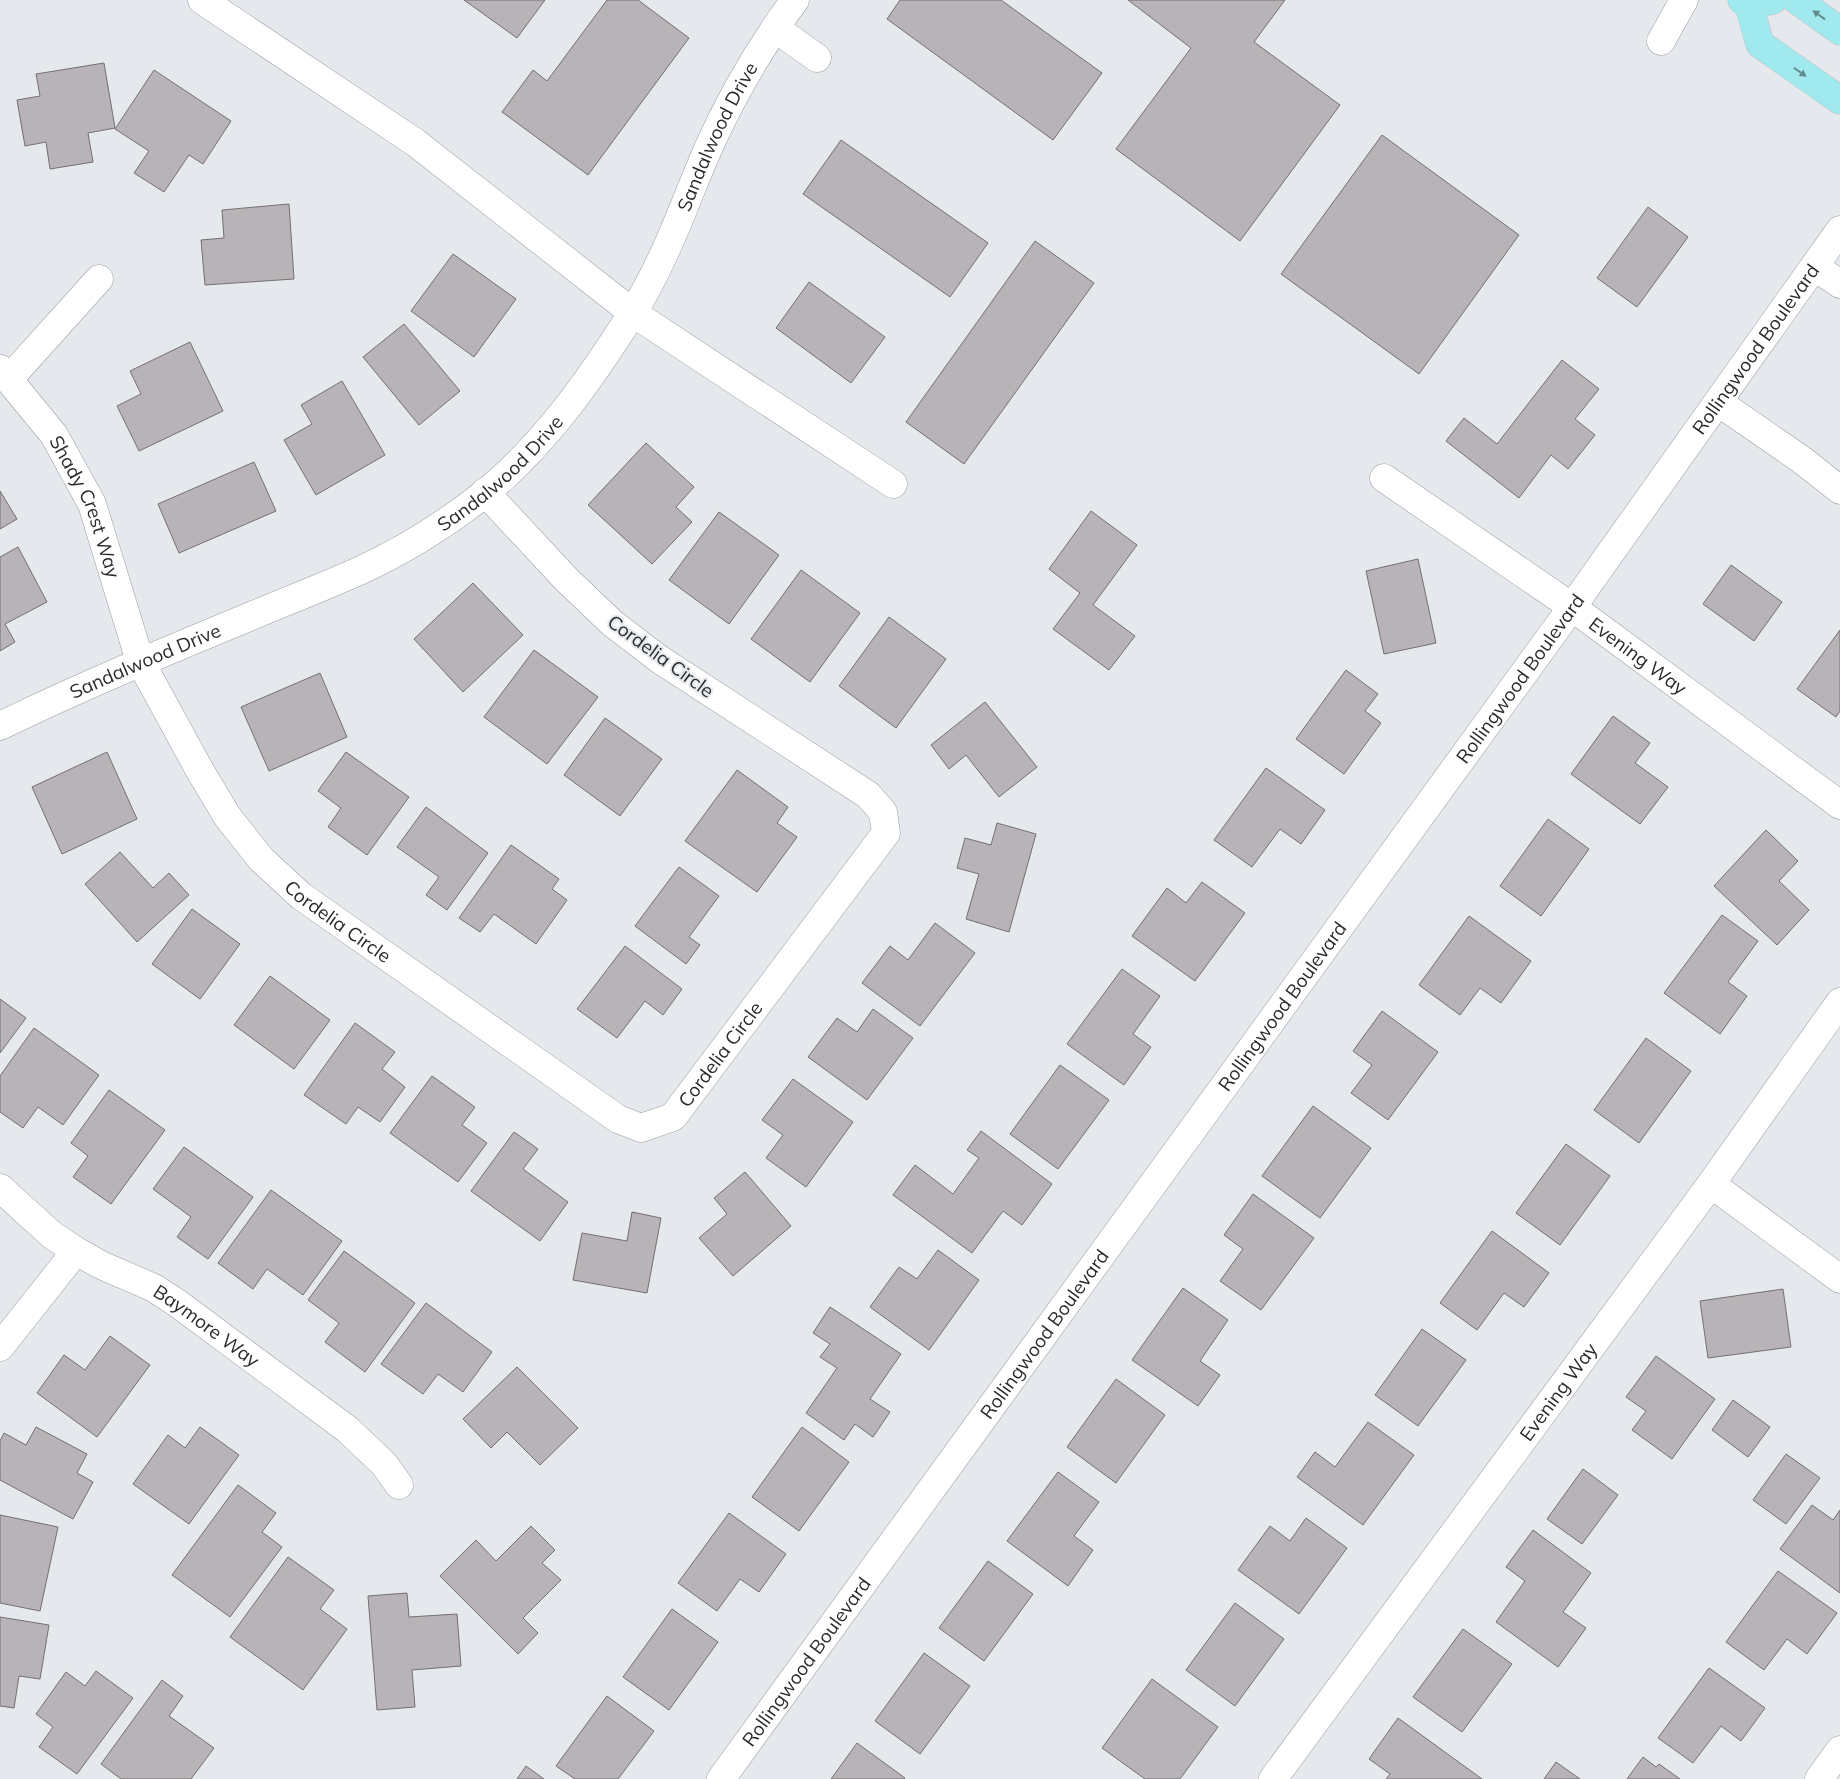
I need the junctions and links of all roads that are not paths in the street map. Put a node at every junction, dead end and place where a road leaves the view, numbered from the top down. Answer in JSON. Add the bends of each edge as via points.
{"nodes":[{"id":1,"x":796,"y":0,"type":"edge"},
{"id":2,"x":1684,"y":0,"type":"edge"},
{"id":3,"x":1798,"y":0,"type":"edge"},
{"id":4,"x":1754,"y":1,"type":"edge"},
{"id":5,"x":218,"y":5,"type":"edge"},
{"id":6,"x":775,"y":28,"type":"junction"},
{"id":7,"x":1840,"y":31,"type":"edge"},
{"id":8,"x":1661,"y":41,"type":"dead end"},
{"id":9,"x":818,"y":58,"type":"dead end"},
{"id":10,"x":1840,"y":100,"type":"edge"},
{"id":11,"x":1840,"y":230,"type":"edge"},
{"id":12,"x":1815,"y":268,"type":"junction"},
{"id":13,"x":99,"y":279,"type":"dead end"},
{"id":14,"x":1840,"y":284,"type":"edge"},
{"id":15,"x":633,"y":312,"type":"junction"},
{"id":16,"x":5,"y":374,"type":"edge"},
{"id":17,"x":1718,"y":402,"type":"junction"},
{"id":18,"x":1384,"y":478,"type":"dead end"},
{"id":19,"x":893,"y":484,"type":"dead end"},
{"id":20,"x":1840,"y":490,"type":"edge"},
{"id":21,"x":486,"y":492,"type":"junction"},
{"id":22,"x":1572,"y":607,"type":"junction"},
{"id":23,"x":140,"y":661,"type":"junction"},
{"id":24,"x":0,"y":726,"type":"edge"},
{"id":25,"x":1840,"y":805,"type":"edge"},
{"id":26,"x":1840,"y":1002,"type":"edge"},
{"id":27,"x":1711,"y":1184,"type":"junction"},
{"id":28,"x":0,"y":1188,"type":"edge"},
{"id":29,"x":76,"y":1251,"type":"junction"},
{"id":30,"x":1840,"y":1279,"type":"edge"},
{"id":31,"x":0,"y":1347,"type":"edge"},
{"id":32,"x":399,"y":1485,"type":"dead end"},
{"id":33,"x":1840,"y":1750,"type":"edge"},
{"id":34,"x":721,"y":1779,"type":"edge"},
{"id":35,"x":1273,"y":1779,"type":"edge"},
{"id":36,"x":1819,"y":1779,"type":"edge"}],
"edges":[{"from":1,"to":6,"type":"street","name":"Sandalwood Drive"},
{"from":2,"to":8,"type":"street"},
{"from":7,"to":3,"type":"main road","one_way":true},
{"from":4,"to":10,"type":"main road","one_way":true,"via":[[1760,44]]},
{"from":5,"to":15,"type":"street","via":[[416,142]]},
{"from":6,"to":9,"type":"street"},
{"from":6,"to":15,"type":"street","name":"Sandalwood Drive","via":[[738,88],[707,152],[672,240]]},
{"from":11,"to":12,"type":"street","name":"Rollingwood Boulevard"},
{"from":12,"to":14,"type":"street"},
{"from":12,"to":17,"type":"street","name":"Rollingwood Boulevard"},
{"from":13,"to":16,"type":"street"},
{"from":15,"to":19,"type":"street"},
{"from":15,"to":21,"type":"street","name":"Sandalwood Drive","via":[[586,384],[530,450]]},
{"from":16,"to":23,"type":"street","name":"Shady Crest Way","via":[[54,436],[92,504]]},
{"from":17,"to":20,"type":"street"},
{"from":17,"to":22,"type":"street","name":"Rollingwood Boulevard"},
{"from":18,"to":22,"type":"street","name":"Evening Way"},
{"from":21,"to":23,"type":"street","name":"Sandalwood Drive","via":[[408,546],[360,571]]},
{"from":21,"to":23,"type":"street","name":"Cordelia Circle","via":[[566,579],[612,623],[660,659],[868,795],[883,812],[886,833],[674,1117],[641,1128],[618,1119],[301,896],[261,859],[227,816]]},
{"from":22,"to":25,"type":"street","name":"Evening Way"},
{"from":22,"to":34,"type":"street","name":"Rollingwood Boulevard"},
{"from":23,"to":24,"type":"street","name":"Sandalwood Drive"},
{"from":26,"to":27,"type":"street","name":"Evening Way"},
{"from":27,"to":30,"type":"street"},
{"from":27,"to":35,"type":"street","name":"Evening Way"},
{"from":28,"to":29,"type":"street","name":"Baymore Way","via":[[52,1235]]},
{"from":29,"to":31,"type":"street"},
{"from":29,"to":32,"type":"street","name":"Baymore Way","via":[[154,1288],[177,1304],[347,1429],[384,1464]]},
{"from":33,"to":36,"type":"street"}]}
